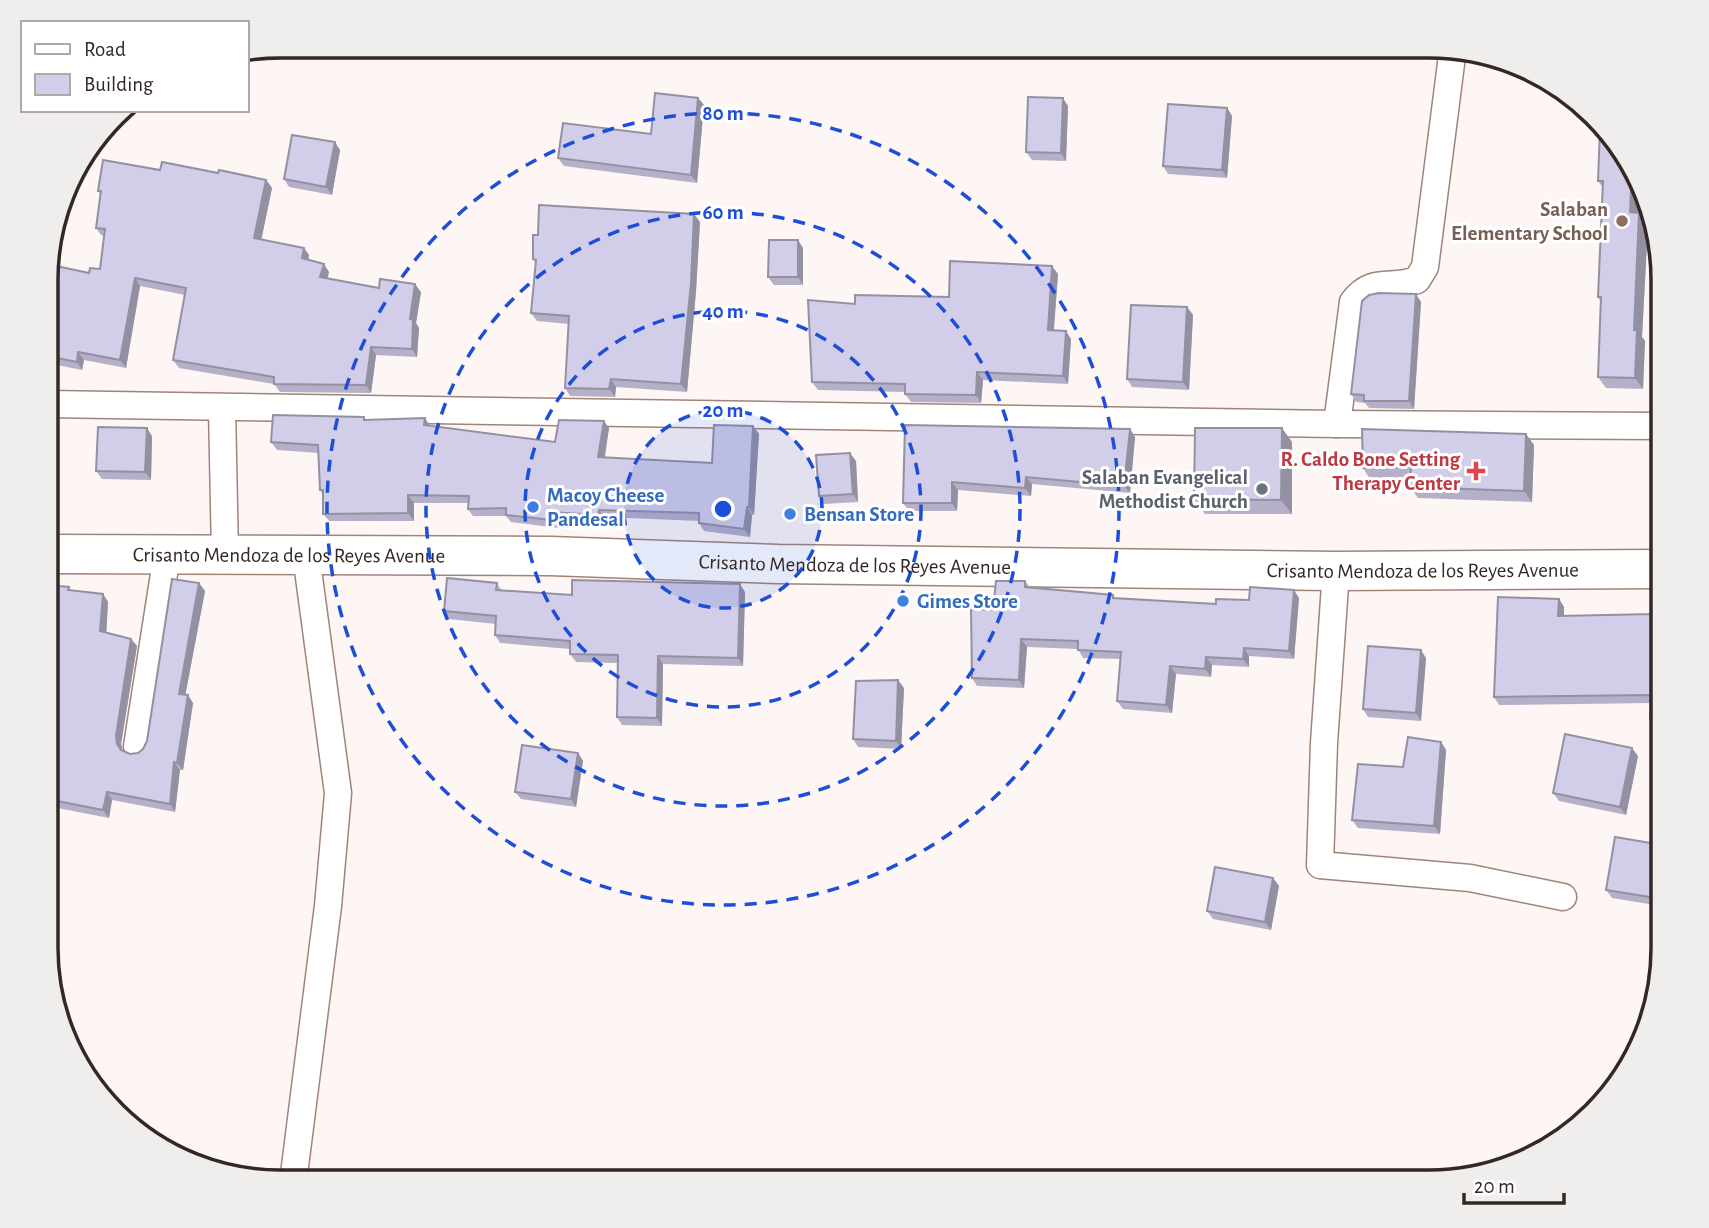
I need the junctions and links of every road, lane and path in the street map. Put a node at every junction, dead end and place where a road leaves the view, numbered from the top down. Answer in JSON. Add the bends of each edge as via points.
{"nodes":[{"id":1,"x":1452,"y":59,"type":"edge"},
{"id":2,"x":58,"y":404,"type":"edge"},
{"id":3,"x":222,"y":408,"type":"junction"},
{"id":4,"x":1337,"y":424,"type":"junction"},
{"id":5,"x":1651,"y":426,"type":"edge"},
{"id":6,"x":58,"y":554,"type":"edge"},
{"id":7,"x":167,"y":555,"type":"junction"},
{"id":8,"x":225,"y":555,"type":"junction"},
{"id":9,"x":306,"y":555,"type":"junction"},
{"id":10,"x":1651,"y":569,"type":"edge"},
{"id":11,"x":1336,"y":571,"type":"junction"},
{"id":12,"x":137,"y":746,"type":"dead end"},
{"id":13,"x":1563,"y":897,"type":"dead end"},
{"id":14,"x":295,"y":1170,"type":"edge"}],
"edges":[{"from":1,"to":4,"type":"street","via":[[1425,267],[1417,280],[1370,286],[1353,302]]},
{"from":2,"to":3,"type":"street"},
{"from":3,"to":4,"type":"street"},
{"from":3,"to":8,"type":"street"},
{"from":4,"to":5,"type":"street"},
{"from":6,"to":7,"type":"main road","name":"Crisanto Mendoza de los Reyes Avenue"},
{"from":7,"to":8,"type":"main road","name":"Crisanto Mendoza de los Reyes Avenue"},
{"from":7,"to":12,"type":"street"},
{"from":8,"to":9,"type":"main road","name":"Crisanto Mendoza de los Reyes Avenue"},
{"from":9,"to":11,"type":"main road","name":"Crisanto Mendoza de los Reyes Avenue"},
{"from":9,"to":14,"type":"street","via":[[338,793]]},
{"from":10,"to":11,"type":"main road","name":"Crisanto Mendoza de los Reyes Avenue"},
{"from":11,"to":13,"type":"street","via":[[1320,865],[1470,878]]}]}
